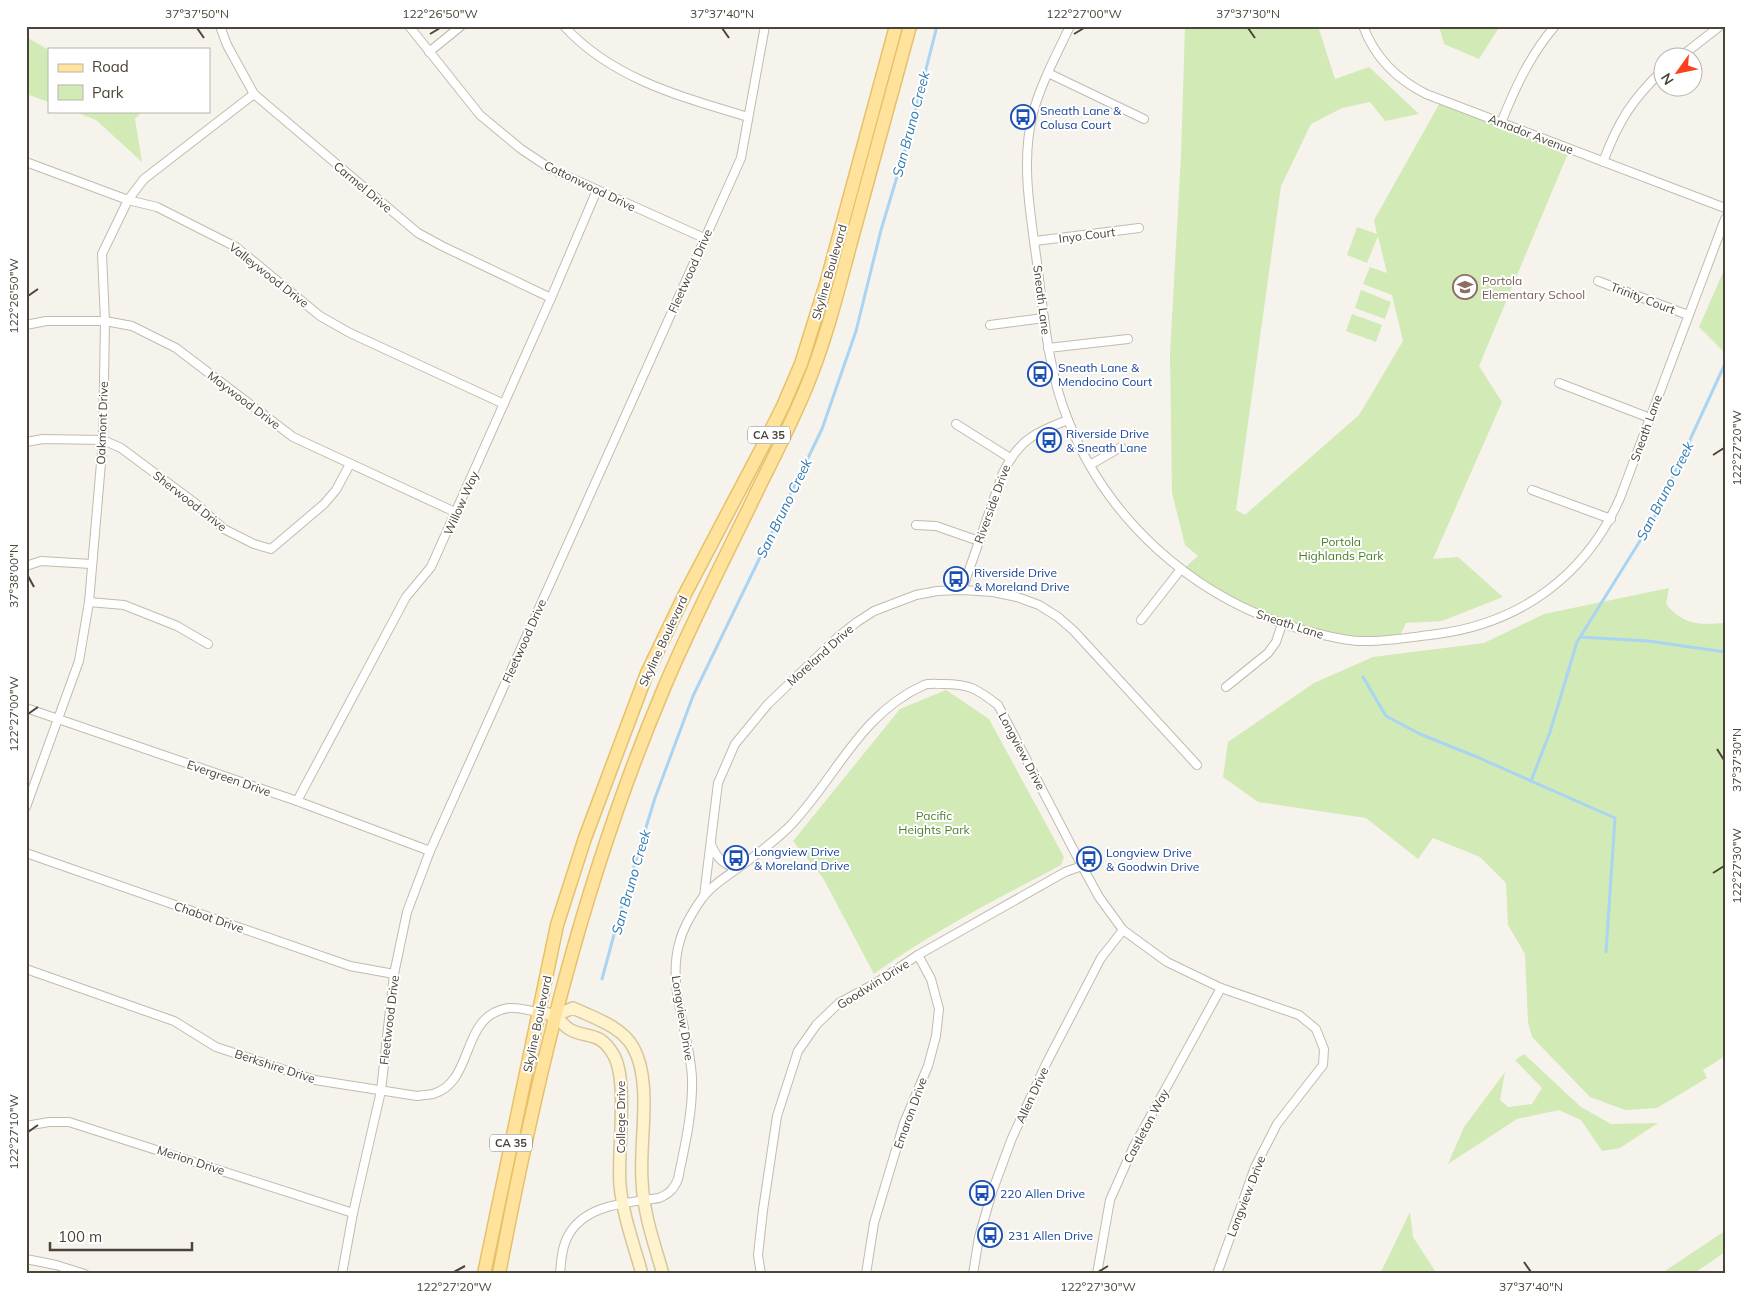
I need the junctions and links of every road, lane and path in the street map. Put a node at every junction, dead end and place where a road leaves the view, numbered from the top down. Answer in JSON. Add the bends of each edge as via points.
{"nodes":[{"id":1,"x":220,"y":26,"type":"edge"},
{"id":2,"x":409,"y":26,"type":"edge"},
{"id":3,"x":461,"y":26,"type":"edge"},
{"id":4,"x":564,"y":26,"type":"edge"},
{"id":5,"x":765,"y":26,"type":"edge"},
{"id":6,"x":896,"y":26,"type":"edge"},
{"id":7,"x":910,"y":26,"type":"edge"},
{"id":8,"x":1070,"y":26,"type":"edge"},
{"id":9,"x":1363,"y":26,"type":"edge"},
{"id":10,"x":1555,"y":26,"type":"edge"},
{"id":11,"x":1720,"y":26,"type":"edge"},
{"id":12,"x":1692,"y":48,"type":"edge"},
{"id":13,"x":429,"y":52,"type":"junction"},
{"id":14,"x":1048,"y":73,"type":"junction"},
{"id":15,"x":1654,"y":79,"type":"edge"},
{"id":16,"x":254,"y":94,"type":"junction"},
{"id":17,"x":748,"y":117,"type":"junction"},
{"id":18,"x":1144,"y":119,"type":"dead end"},
{"id":19,"x":1501,"y":123,"type":"junction"},
{"id":20,"x":26,"y":162,"type":"edge"},
{"id":21,"x":1603,"y":162,"type":"junction"},
{"id":22,"x":597,"y":190,"type":"junction"},
{"id":23,"x":128,"y":200,"type":"junction"},
{"id":24,"x":1725,"y":208,"type":"edge"},
{"id":25,"x":1725,"y":219,"type":"edge"},
{"id":26,"x":1139,"y":228,"type":"dead end"},
{"id":27,"x":704,"y":238,"type":"junction"},
{"id":28,"x":1035,"y":241,"type":"junction"},
{"id":29,"x":1598,"y":281,"type":"dead end"},
{"id":30,"x":551,"y":298,"type":"junction"},
{"id":31,"x":1688,"y":315,"type":"junction"},
{"id":32,"x":1044,"y":318,"type":"junction"},
{"id":33,"x":104,"y":320,"type":"junction"},
{"id":34,"x":990,"y":324,"type":"dead end"},
{"id":35,"x":26,"y":325,"type":"edge"},
{"id":36,"x":1128,"y":339,"type":"dead end"},
{"id":37,"x":1048,"y":348,"type":"junction"},
{"id":38,"x":1559,"y":383,"type":"dead end"},
{"id":39,"x":504,"y":404,"type":"junction"},
{"id":40,"x":1650,"y":418,"type":"junction"},
{"id":41,"x":1068,"y":420,"type":"junction"},
{"id":42,"x":956,"y":424,"type":"dead end"},
{"id":43,"x":103,"y":440,"type":"junction"},
{"id":44,"x":26,"y":442,"type":"edge"},
{"id":45,"x":1121,"y":447,"type":"dead end"},
{"id":46,"x":1010,"y":458,"type":"junction"},
{"id":47,"x":350,"y":464,"type":"junction"},
{"id":48,"x":1090,"y":465,"type":"junction"},
{"id":49,"x":1532,"y":490,"type":"dead end"},
{"id":50,"x":456,"y":513,"type":"junction"},
{"id":51,"x":1611,"y":519,"type":"junction"},
{"id":52,"x":916,"y":525,"type":"dead end"},
{"id":53,"x":979,"y":541,"type":"junction"},
{"id":54,"x":91,"y":564,"type":"junction"},
{"id":55,"x":26,"y":566,"type":"edge"},
{"id":56,"x":1181,"y":569,"type":"junction"},
{"id":57,"x":962,"y":590,"type":"junction"},
{"id":58,"x":89,"y":602,"type":"junction"},
{"id":59,"x":1141,"y":620,"type":"dead end"},
{"id":60,"x":1282,"y":624,"type":"junction"},
{"id":61,"x":208,"y":644,"type":"dead end"},
{"id":62,"x":1226,"y":687,"type":"dead end"},
{"id":63,"x":26,"y":708,"type":"edge"},
{"id":64,"x":58,"y":719,"type":"junction"},
{"id":65,"x":1197,"y":765,"type":"dead end"},
{"id":66,"x":297,"y":801,"type":"junction"},
{"id":67,"x":26,"y":807,"type":"edge"},
{"id":68,"x":710,"y":842,"type":"junction"},
{"id":69,"x":430,"y":851,"type":"junction"},
{"id":70,"x":26,"y":853,"type":"edge"},
{"id":71,"x":1082,"y":866,"type":"junction"},
{"id":72,"x":736,"y":870,"type":"junction"},
{"id":73,"x":704,"y":896,"type":"junction"},
{"id":74,"x":1124,"y":930,"type":"junction"},
{"id":75,"x":918,"y":955,"type":"junction"},
{"id":76,"x":26,"y":969,"type":"edge"},
{"id":77,"x":394,"y":974,"type":"junction"},
{"id":78,"x":1221,"y":988,"type":"junction"},
{"id":79,"x":540,"y":1012,"type":"junction"},
{"id":80,"x":554,"y":1016,"type":"junction"},
{"id":81,"x":381,"y":1091,"type":"junction"},
{"id":82,"x":26,"y":1126,"type":"edge"},
{"id":83,"x":633,"y":1202,"type":"junction"},
{"id":84,"x":353,"y":1213,"type":"junction"},
{"id":85,"x":26,"y":1259,"type":"edge"},
{"id":86,"x":85,"y":1274,"type":"edge"},
{"id":87,"x":342,"y":1274,"type":"edge"},
{"id":88,"x":484,"y":1274,"type":"edge"},
{"id":89,"x":499,"y":1274,"type":"edge"},
{"id":90,"x":560,"y":1274,"type":"edge"},
{"id":91,"x":642,"y":1274,"type":"edge"},
{"id":92,"x":663,"y":1274,"type":"edge"},
{"id":93,"x":761,"y":1274,"type":"edge"},
{"id":94,"x":866,"y":1274,"type":"edge"},
{"id":95,"x":973,"y":1274,"type":"edge"},
{"id":96,"x":1097,"y":1274,"type":"edge"},
{"id":97,"x":1217,"y":1274,"type":"edge"}],
"edges":[{"from":1,"to":16,"type":"street","name":"Carmel Drive"},
{"from":2,"to":13,"type":"street","name":"Cottonwood Drive"},
{"from":3,"to":13,"type":"street"},
{"from":4,"to":17,"type":"street","via":[[574,38],[616,69],[670,94]]},
{"from":5,"to":17,"type":"street","name":"Fleetwood Drive"},
{"from":6,"to":79,"type":"main road","name":"Skyline Boulevard","number":"CA 35","via":[[806,350],[783,406],[672,620],[629,717],[570,884]]},
{"from":7,"to":80,"type":"main road","name":"Skyline Boulevard","number":"CA 35","via":[[822,346],[793,418],[700,610],[647,731],[602,852]]},
{"from":8,"to":14,"type":"street","name":"Sneath Lane"},
{"from":9,"to":19,"type":"street","name":"Amador Avenue","via":[[1377,54],[1391,72],[1407,84]]},
{"from":10,"to":19,"type":"street","via":[[1520,77]]},
{"from":11,"to":12,"type":"street"},
{"from":13,"to":22,"type":"street","name":"Cottonwood Drive","via":[[480,115],[500,132],[551,169]]},
{"from":14,"to":18,"type":"street"},
{"from":14,"to":28,"type":"street","name":"Sneath Lane","via":[[1034,113],[1027,156]]},
{"from":15,"to":21,"type":"street","via":[[1634,100],[1621,120]]},
{"from":16,"to":23,"type":"street","name":"Oakmont Drive","via":[[144,179]]},
{"from":16,"to":30,"type":"street","name":"Carmel Drive","via":[[418,233]]},
{"from":17,"to":27,"type":"street","name":"Fleetwood Drive","via":[[741,158]]},
{"from":19,"to":21,"type":"street","name":"Amador Avenue"},
{"from":20,"to":23,"type":"street","name":"Valleywood Drive"},
{"from":21,"to":24,"type":"street","name":"Amador Avenue"},
{"from":22,"to":27,"type":"street","name":"Cottonwood Drive"},
{"from":22,"to":30,"type":"street","name":"Willow Way"},
{"from":23,"to":33,"type":"street","name":"Oakmont Drive","via":[[102,254]]},
{"from":23,"to":39,"type":"street","name":"Valleywood Drive","via":[[157,207],[236,247],[320,316],[350,333]]},
{"from":25,"to":31,"type":"street","name":"Sneath Lane"},
{"from":26,"to":28,"type":"street","name":"Inyo Court"},
{"from":27,"to":69,"type":"street","name":"Fleetwood Drive"},
{"from":28,"to":32,"type":"street","name":"Sneath Lane"},
{"from":29,"to":31,"type":"street","name":"Trinity Court"},
{"from":30,"to":39,"type":"street","name":"Willow Way"},
{"from":31,"to":40,"type":"street","name":"Sneath Lane"},
{"from":32,"to":34,"type":"street"},
{"from":32,"to":37,"type":"street","name":"Sneath Lane"},
{"from":33,"to":35,"type":"street","name":"Maywood Drive","via":[[46,321]]},
{"from":33,"to":43,"type":"street","name":"Oakmont Drive"},
{"from":33,"to":47,"type":"street","name":"Maywood Drive","via":[[132,326],[176,348],[293,437]]},
{"from":36,"to":37,"type":"street"},
{"from":37,"to":41,"type":"street","name":"Sneath Lane"},
{"from":38,"to":40,"type":"street"},
{"from":39,"to":50,"type":"street","name":"Willow Way"},
{"from":40,"to":51,"type":"street","name":"Sneath Lane"},
{"from":41,"to":46,"type":"street","name":"Riverside Drive","via":[[1032,435]]},
{"from":41,"to":48,"type":"street","name":"Sneath Lane"},
{"from":42,"to":46,"type":"street"},
{"from":43,"to":44,"type":"street","name":"Sherwood Drive","via":[[43,439]]},
{"from":43,"to":47,"type":"street","name":"Sherwood Drive","via":[[121,448],[195,503],[224,529],[271,549],[324,504]]},
{"from":43,"to":54,"type":"street","name":"Oakmont Drive"},
{"from":45,"to":48,"type":"street"},
{"from":46,"to":53,"type":"street","name":"Riverside Drive"},
{"from":47,"to":50,"type":"street","name":"Maywood Drive"},
{"from":48,"to":56,"type":"street","name":"Sneath Lane","via":[[1122,513]]},
{"from":49,"to":51,"type":"street"},
{"from":50,"to":66,"type":"street","name":"Willow Way","via":[[431,567],[406,597]]},
{"from":51,"to":60,"type":"street","name":"Sneath Lane","via":[[1585,556],[1552,588],[1514,612],[1486,623],[1449,632],[1380,641],[1333,638]]},
{"from":52,"to":53,"type":"street","via":[[936,526]]},
{"from":53,"to":57,"type":"street","name":"Riverside Drive"},
{"from":54,"to":55,"type":"street","via":[[40,561]]},
{"from":54,"to":58,"type":"street","name":"Oakmont Drive"},
{"from":56,"to":59,"type":"street"},
{"from":56,"to":60,"type":"street","name":"Sneath Lane","via":[[1228,599]]},
{"from":57,"to":65,"type":"street","name":"Moreland Drive","via":[[1017,597],[1058,617]]},
{"from":57,"to":68,"type":"street","name":"Moreland Drive","via":[[916,595],[874,611],[838,637],[768,704],[736,744],[718,783]]},
{"from":58,"to":61,"type":"street","via":[[124,605],[177,626]]},
{"from":58,"to":64,"type":"street","name":"Oakmont Drive","via":[[79,661]]},
{"from":60,"to":62,"type":"street","via":[[1268,653]]},
{"from":63,"to":64,"type":"street","name":"Evergreen Drive"},
{"from":64,"to":66,"type":"street","name":"Evergreen Drive"},
{"from":64,"to":67,"type":"street","name":"Oakmont Drive"},
{"from":66,"to":69,"type":"street","name":"Evergreen Drive"},
{"from":68,"to":72,"type":"street","via":[[716,856]]},
{"from":68,"to":73,"type":"street","name":"Moreland Drive"},
{"from":69,"to":77,"type":"street","name":"Fleetwood Drive","via":[[406,912]]},
{"from":70,"to":77,"type":"street","name":"Chabot Drive","via":[[350,966]]},
{"from":71,"to":72,"type":"street","name":"Longview Drive","via":[[998,704],[961,684],[926,684],[891,704],[870,723],[789,826]]},
{"from":71,"to":74,"type":"street","name":"Longview Drive"},
{"from":71,"to":75,"type":"street","name":"Goodwin Drive","via":[[1065,872]]},
{"from":72,"to":73,"type":"street","name":"Longview Drive"},
{"from":73,"to":83,"type":"street","name":"Longview Drive","via":[[685,926],[675,965],[676,989],[692,1077],[692,1098],[678,1178],[668,1194]]},
{"from":74,"to":78,"type":"street","name":"Longview Drive","via":[[1167,962]]},
{"from":74,"to":95,"type":"street","name":"Allen Drive","via":[[1101,958],[1012,1138],[979,1237]]},
{"from":75,"to":93,"type":"street","name":"Goodwin Drive","via":[[839,1003],[817,1024],[798,1051],[777,1116],[758,1255]]},
{"from":75,"to":94,"type":"street","name":"Emaron Drive","via":[[931,979],[939,1009],[936,1036],[928,1066],[904,1123],[874,1223]]},
{"from":76,"to":81,"type":"street","name":"Berkshire Drive","via":[[174,1020],[216,1047],[315,1080]]},
{"from":77,"to":81,"type":"street","name":"Fleetwood Drive"},
{"from":78,"to":96,"type":"street","name":"Castleton Way","via":[[1133,1148],[1110,1200]]},
{"from":78,"to":97,"type":"street","name":"Longview Drive","via":[[1299,1015],[1316,1029],[1324,1049],[1323,1065],[1277,1124],[1254,1167]]},
{"from":79,"to":80,"type":"street","name":"Berkshire Drive"},
{"from":79,"to":81,"type":"street","name":"Berkshire Drive","via":[[511,1008],[488,1017],[478,1027],[453,1080],[433,1094],[417,1096]]},
{"from":79,"to":88,"type":"main road","name":"Skyline Boulevard","number":"CA 35"},
{"from":80,"to":83,"type":"street","name":"College Drive","via":[[570,1030],[596,1037],[607,1045],[618,1065],[620,1175]]},
{"from":80,"to":83,"type":"street","name":"College Drive","via":[[573,1008],[608,1024],[632,1046],[642,1073],[643,1094],[641,1163]]},
{"from":80,"to":89,"type":"main road","name":"Skyline Boulevard","number":"CA 35"},
{"from":81,"to":84,"type":"street","name":"Fleetwood Drive"},
{"from":82,"to":84,"type":"street","name":"Merion Drive","via":[[69,1122]]},
{"from":83,"to":90,"type":"street","name":"Longview Drive","via":[[586,1215],[576,1224],[568,1236]]},
{"from":83,"to":91,"type":"street","name":"College Drive"},
{"from":83,"to":92,"type":"street","name":"College Drive"},
{"from":84,"to":87,"type":"street","name":"Fleetwood Drive"},
{"from":85,"to":86,"type":"street"}]}
